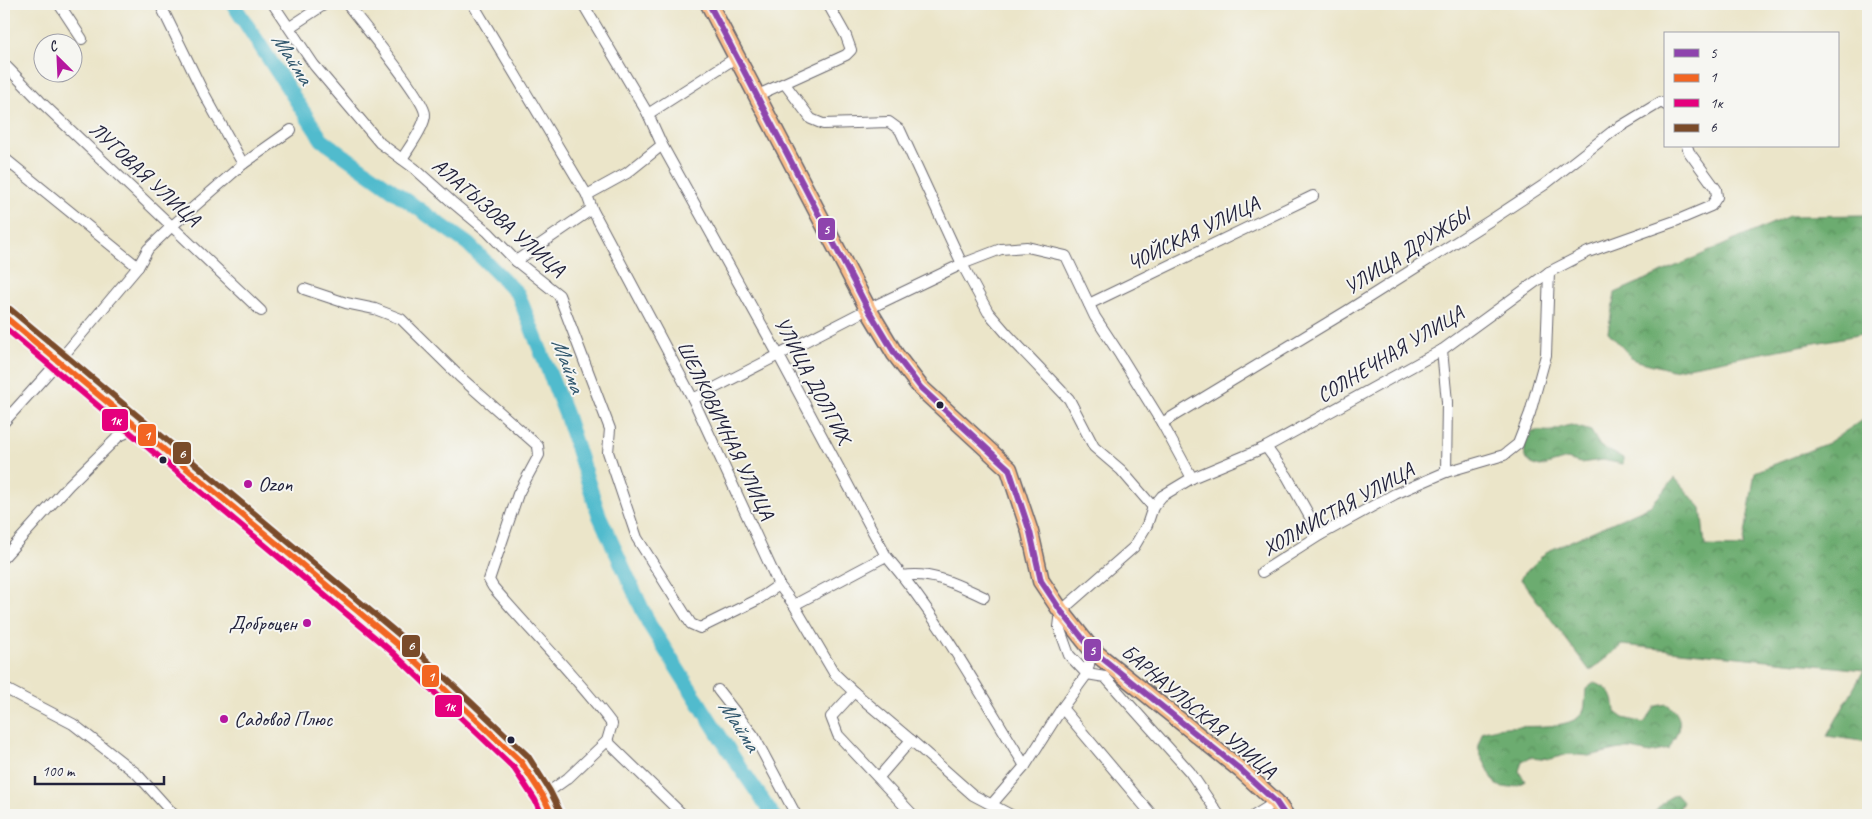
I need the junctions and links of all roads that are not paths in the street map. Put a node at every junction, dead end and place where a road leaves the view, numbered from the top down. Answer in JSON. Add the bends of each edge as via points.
{"nodes":[{"id":1,"x":60,"y":4,"type":"edge"},
{"id":2,"x":160,"y":4,"type":"edge"},
{"id":3,"x":273,"y":4,"type":"edge"},
{"id":4,"x":325,"y":4,"type":"edge"},
{"id":5,"x":347,"y":4,"type":"edge"},
{"id":6,"x":473,"y":4,"type":"edge"},
{"id":7,"x":583,"y":4,"type":"edge"},
{"id":8,"x":709,"y":4,"type":"edge"},
{"id":9,"x":828,"y":4,"type":"edge"},
{"id":10,"x":290,"y":27,"type":"junction"},
{"id":11,"x":78,"y":32,"type":"edge"},
{"id":12,"x":737,"y":57,"type":"junction"},
{"id":13,"x":4,"y":64,"type":"edge"},
{"id":14,"x":785,"y":84,"type":"junction"},
{"id":15,"x":758,"y":95,"type":"junction"},
{"id":16,"x":1664,"y":102,"type":"edge"},
{"id":17,"x":648,"y":114,"type":"junction"},
{"id":18,"x":291,"y":130,"type":"dead end"},
{"id":19,"x":662,"y":145,"type":"junction"},
{"id":20,"x":1688,"y":148,"type":"edge"},
{"id":21,"x":4,"y":158,"type":"edge"},
{"id":22,"x":402,"y":159,"type":"junction"},
{"id":23,"x":243,"y":164,"type":"junction"},
{"id":24,"x":587,"y":195,"type":"junction"},
{"id":25,"x":1312,"y":196,"type":"dead end"},
{"id":26,"x":592,"y":209,"type":"junction"},
{"id":27,"x":172,"y":226,"type":"junction"},
{"id":28,"x":516,"y":261,"type":"junction"},
{"id":29,"x":962,"y":264,"type":"junction"},
{"id":30,"x":138,"y":267,"type":"junction"},
{"id":31,"x":1549,"y":272,"type":"junction"},
{"id":32,"x":304,"y":289,"type":"dead end"},
{"id":33,"x":1089,"y":304,"type":"junction"},
{"id":34,"x":868,"y":309,"type":"junction"},
{"id":35,"x":262,"y":311,"type":"dead end"},
{"id":36,"x":4,"y":316,"type":"edge"},
{"id":37,"x":1442,"y":350,"type":"junction"},
{"id":38,"x":779,"y":356,"type":"junction"},
{"id":39,"x":58,"y":362,"type":"junction"},
{"id":40,"x":693,"y":399,"type":"junction"},
{"id":41,"x":4,"y":422,"type":"edge"},
{"id":42,"x":1162,"y":423,"type":"junction"},
{"id":43,"x":138,"y":428,"type":"junction"},
{"id":44,"x":1266,"y":447,"type":"junction"},
{"id":45,"x":1446,"y":472,"type":"junction"},
{"id":46,"x":1192,"y":478,"type":"junction"},
{"id":47,"x":1153,"y":506,"type":"junction"},
{"id":48,"x":1320,"y":535,"type":"junction"},
{"id":49,"x":886,"y":556,"type":"junction"},
{"id":50,"x":4,"y":557,"type":"edge"},
{"id":51,"x":1262,"y":572,"type":"dead end"},
{"id":52,"x":903,"y":576,"type":"junction"},
{"id":53,"x":779,"y":584,"type":"junction"},
{"id":54,"x":984,"y":597,"type":"dead end"},
{"id":55,"x":794,"y":605,"type":"junction"},
{"id":56,"x":1061,"y":611,"type":"junction"},
{"id":57,"x":1092,"y":650,"type":"junction"},
{"id":58,"x":1087,"y":674,"type":"junction"},
{"id":59,"x":4,"y":688,"type":"edge"},
{"id":60,"x":718,"y":690,"type":"dead end"},
{"id":61,"x":854,"y":692,"type":"junction"},
{"id":62,"x":1062,"y":708,"type":"junction"},
{"id":63,"x":912,"y":740,"type":"junction"},
{"id":64,"x":607,"y":741,"type":"junction"},
{"id":65,"x":1026,"y":766,"type":"junction"},
{"id":66,"x":879,"y":777,"type":"junction"},
{"id":67,"x":543,"y":796,"type":"junction"},
{"id":68,"x":992,"y":804,"type":"junction"},
{"id":69,"x":1280,"y":809,"type":"edge"},
{"id":70,"x":174,"y":815,"type":"edge"},
{"id":71,"x":552,"y":815,"type":"edge"},
{"id":72,"x":683,"y":815,"type":"edge"},
{"id":73,"x":796,"y":815,"type":"edge"},
{"id":74,"x":913,"y":815,"type":"edge"},
{"id":75,"x":1011,"y":815,"type":"edge"},
{"id":76,"x":1152,"y":815,"type":"edge"},
{"id":77,"x":1219,"y":815,"type":"edge"},
{"id":78,"x":1255,"y":815,"type":"edge"}],
"edges":[{"from":1,"to":11,"type":"street"},
{"from":2,"to":23,"type":"street"},
{"from":3,"to":10,"type":"street","name":"АЛАГЫЗОВА УЛИЦА"},
{"from":4,"to":10,"type":"street"},
{"from":5,"to":22,"type":"street","via":[[408,84],[425,113],[424,122]]},
{"from":6,"to":24,"type":"street","name":"ШЕЛКОВИЧНАЯ УЛИЦА"},
{"from":7,"to":17,"type":"street","name":"УЛИЦА ДОЛГИХ"},
{"from":8,"to":12,"type":"main road","name":"БАРНАУЛЬСКАЯ УЛИЦА"},
{"from":9,"to":14,"type":"street","via":[[851,50]]},
{"from":10,"to":22,"type":"street","name":"АЛАГЫЗОВА УЛИЦА","via":[[314,65],[340,96],[380,142]]},
{"from":12,"to":15,"type":"main road","name":"БАРНАУЛЬСКАЯ УЛИЦА"},
{"from":12,"to":17,"type":"street"},
{"from":13,"to":27,"type":"street","name":"ЛУГОВАЯ УЛИЦА"},
{"from":14,"to":15,"type":"street"},
{"from":14,"to":29,"type":"street","via":[[812,119],[823,124],[889,122],[900,130]]},
{"from":15,"to":34,"type":"main road","name":"БАРНАУЛЬСКАЯ УЛИЦА"},
{"from":16,"to":42,"type":"street","name":"УЛИЦА ДРУЖБЫ","via":[[1613,131],[1544,185],[1491,220]]},
{"from":17,"to":19,"type":"street","name":"УЛИЦА ДОЛГИХ"},
{"from":18,"to":23,"type":"street"},
{"from":19,"to":24,"type":"street","via":[[627,172]]},
{"from":19,"to":38,"type":"street","name":"УЛИЦА ДОЛГИХ"},
{"from":20,"to":31,"type":"street","name":"СОЛНЕЧНАЯ УЛИЦА","via":[[1716,189],[1718,197],[1711,206],[1588,252]]},
{"from":21,"to":30,"type":"street"},
{"from":22,"to":28,"type":"street","name":"АЛАГЫЗОВА УЛИЦА","via":[[488,232]]},
{"from":23,"to":27,"type":"street"},
{"from":24,"to":26,"type":"street","name":"ШЕЛКОВИЧНАЯ УЛИЦА"},
{"from":25,"to":33,"type":"street","name":"ЧОЙСКАЯ УЛИЦА"},
{"from":26,"to":28,"type":"street"},
{"from":26,"to":40,"type":"street","name":"ШЕЛКОВИЧНАЯ УЛИЦА"},
{"from":27,"to":30,"type":"street","via":[[148,249]]},
{"from":27,"to":35,"type":"street","name":"ЛУГОВАЯ УЛИЦА"},
{"from":28,"to":53,"type":"street","name":"АЛАГЫЗОВА УЛИЦА","via":[[559,295],[610,429],[608,452],[637,538],[691,624],[700,628],[757,600]]},
{"from":29,"to":33,"type":"street","via":[[1000,249],[1027,247],[1066,256]]},
{"from":29,"to":34,"type":"street"},
{"from":29,"to":47,"type":"street","via":[[988,312],[1070,399],[1094,447],[1121,470]]},
{"from":30,"to":39,"type":"street"},
{"from":31,"to":37,"type":"street","name":"СОЛНЕЧНАЯ УЛИЦА"},
{"from":31,"to":45,"type":"street","name":"ХОЛМИСТАЯ УЛИЦА","via":[[1546,355],[1518,444],[1504,455]]},
{"from":32,"to":64,"type":"street","via":[[401,319],[538,446],[539,455],[518,494],[489,580],[612,724]]},
{"from":33,"to":42,"type":"street"},
{"from":34,"to":38,"type":"street"},
{"from":34,"to":56,"type":"main road","name":"БАРНАУЛЬСКАЯ УЛИЦА","via":[[895,354],[921,388],[1009,469],[1030,532],[1041,581]]},
{"from":36,"to":39,"type":"street"},
{"from":37,"to":44,"type":"street","name":"СОЛНЕЧНАЯ УЛИЦА"},
{"from":37,"to":45,"type":"street","via":[[1447,402]]},
{"from":38,"to":40,"type":"street"},
{"from":38,"to":49,"type":"street","name":"УЛИЦА ДОЛГИХ"},
{"from":39,"to":41,"type":"street"},
{"from":39,"to":43,"type":"street"},
{"from":40,"to":53,"type":"street","name":"ШЕЛКОВИЧНАЯ УЛИЦА"},
{"from":42,"to":46,"type":"street"},
{"from":43,"to":50,"type":"street","via":[[120,436],[69,485]]},
{"from":43,"to":67,"type":"street","via":[[396,644],[521,762]]},
{"from":44,"to":46,"type":"street","name":"СОЛНЕЧНАЯ УЛИЦА"},
{"from":44,"to":48,"type":"street","via":[[1287,476]]},
{"from":45,"to":48,"type":"street","name":"ХОЛМИСТАЯ УЛИЦА","via":[[1396,494]]},
{"from":46,"to":47,"type":"street","name":"СОЛНЕЧНАЯ УЛИЦА","via":[[1162,496]]},
{"from":47,"to":56,"type":"street","name":"СОЛНЕЧНАЯ УЛИЦА","via":[[1147,525],[1134,547]]},
{"from":48,"to":51,"type":"street","name":"ХОЛМИСТАЯ УЛИЦА"},
{"from":49,"to":52,"type":"street","name":"УЛИЦА ДОЛГИХ"},
{"from":49,"to":55,"type":"street"},
{"from":52,"to":54,"type":"street","via":[[916,574],[948,581]]},
{"from":52,"to":65,"type":"street","name":"УЛИЦА ДОЛГИХ"},
{"from":53,"to":55,"type":"street","name":"ШЕЛКОВИЧНАЯ УЛИЦА"},
{"from":55,"to":61,"type":"street","name":"ШЕЛКОВИЧНАЯ УЛИЦА","via":[[834,673]]},
{"from":56,"to":57,"type":"main road","name":"БАРНАУЛЬСКАЯ УЛИЦА"},
{"from":56,"to":58,"type":"street","via":[[1059,627],[1068,655]]},
{"from":57,"to":58,"type":"street"},
{"from":57,"to":69,"type":"main road","name":"БАРНАУЛЬСКАЯ УЛИЦА","via":[[1241,770]]},
{"from":58,"to":62,"type":"street"},
{"from":58,"to":77,"type":"street","via":[[1105,678],[1190,772]]},
{"from":59,"to":70,"type":"street","via":[[74,724],[137,774]]},
{"from":60,"to":73,"type":"street","via":[[754,736]]},
{"from":61,"to":63,"type":"street","name":"ШЕЛКОВИЧНАЯ УЛИЦА"},
{"from":61,"to":66,"type":"street","via":[[831,717],[833,724],[838,735]]},
{"from":62,"to":65,"type":"street"},
{"from":62,"to":76,"type":"street"},
{"from":63,"to":66,"type":"street"},
{"from":63,"to":68,"type":"street","name":"ШЕЛКОВИЧНАЯ УЛИЦА","via":[[973,795]]},
{"from":64,"to":67,"type":"street","via":[[568,778]]},
{"from":64,"to":72,"type":"street"},
{"from":65,"to":68,"type":"street"},
{"from":66,"to":74,"type":"street"},
{"from":67,"to":71,"type":"street"},
{"from":68,"to":75,"type":"street","name":"ШЕЛКОВИЧНАЯ УЛИЦА"},
{"from":69,"to":78,"type":"street"}]}
